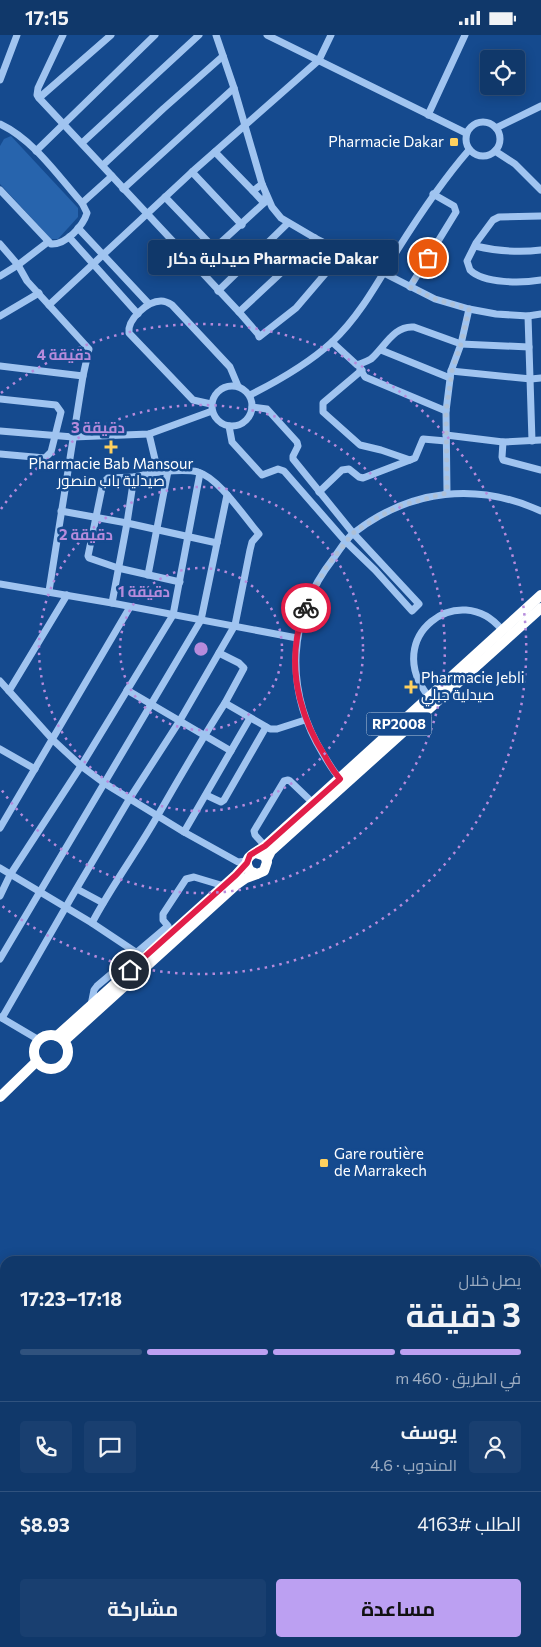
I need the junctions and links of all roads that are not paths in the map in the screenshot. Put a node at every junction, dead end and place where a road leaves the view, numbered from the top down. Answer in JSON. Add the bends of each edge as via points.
{"nodes":[{"id":1,"x":17,"y":35,"type":"edge"},
{"id":2,"x":62,"y":35,"type":"edge"},
{"id":3,"x":111,"y":35,"type":"edge"},
{"id":4,"x":155,"y":35,"type":"edge"},
{"id":5,"x":199,"y":35,"type":"edge"},
{"id":6,"x":216,"y":35,"type":"edge"},
{"id":7,"x":267,"y":35,"type":"edge"},
{"id":8,"x":331,"y":35,"type":"edge"},
{"id":9,"x":462,"y":36,"type":"edge"},
{"id":10,"x":223,"y":56,"type":"junction"},
{"id":11,"x":319,"y":60,"type":"junction"},
{"id":12,"x":0,"y":80,"type":"edge"},
{"id":13,"x":234,"y":88,"type":"junction"},
{"id":14,"x":39,"y":98,"type":"junction"},
{"id":15,"x":541,"y":106,"type":"edge"},
{"id":16,"x":428,"y":115,"type":"junction"},
{"id":17,"x":0,"y":125,"type":"edge"},
{"id":18,"x":64,"y":125,"type":"junction"},
{"id":19,"x":244,"y":125,"type":"junction"},
{"id":20,"x":496,"y":128,"type":"junction"},
{"id":21,"x":466,"y":133,"type":"junction"},
{"id":22,"x":82,"y":143,"type":"junction"},
{"id":23,"x":469,"y":150,"type":"junction"},
{"id":24,"x":36,"y":151,"type":"junction"},
{"id":25,"x":495,"y":151,"type":"junction"},
{"id":26,"x":216,"y":152,"type":"junction"},
{"id":27,"x":103,"y":165,"type":"junction"},
{"id":28,"x":192,"y":172,"type":"junction"},
{"id":29,"x":112,"y":176,"type":"junction"},
{"id":30,"x":262,"y":184,"type":"junction"},
{"id":31,"x":123,"y":189,"type":"junction"},
{"id":32,"x":0,"y":190,"type":"edge"},
{"id":33,"x":541,"y":190,"type":"edge"},
{"id":34,"x":253,"y":191,"type":"junction"},
{"id":35,"x":433,"y":194,"type":"junction"},
{"id":36,"x":266,"y":195,"type":"junction"},
{"id":37,"x":165,"y":197,"type":"junction"},
{"id":38,"x":82,"y":203,"type":"junction"},
{"id":39,"x":264,"y":203,"type":"junction"},
{"id":40,"x":147,"y":214,"type":"junction"},
{"id":41,"x":541,"y":216,"type":"edge"},
{"id":42,"x":288,"y":223,"type":"junction"},
{"id":43,"x":242,"y":225,"type":"junction"},
{"id":44,"x":78,"y":228,"type":"junction"},
{"id":45,"x":69,"y":237,"type":"junction"},
{"id":46,"x":315,"y":238,"type":"junction"},
{"id":47,"x":48,"y":241,"type":"junction"},
{"id":48,"x":0,"y":244,"type":"edge"},
{"id":49,"x":474,"y":246,"type":"junction"},
{"id":50,"x":215,"y":249,"type":"junction"},
{"id":51,"x":541,"y":250,"type":"edge"},
{"id":52,"x":344,"y":253,"type":"junction"},
{"id":53,"x":103,"y":254,"type":"junction"},
{"id":54,"x":93,"y":264,"type":"junction"},
{"id":55,"x":18,"y":265,"type":"junction"},
{"id":56,"x":195,"y":266,"type":"junction"},
{"id":57,"x":383,"y":273,"type":"junction"},
{"id":58,"x":0,"y":276,"type":"edge"},
{"id":59,"x":541,"y":280,"type":"edge"},
{"id":60,"x":410,"y":287,"type":"junction"},
{"id":61,"x":218,"y":291,"type":"junction"},
{"id":62,"x":39,"y":293,"type":"junction"},
{"id":63,"x":149,"y":304,"type":"junction"},
{"id":64,"x":49,"y":305,"type":"junction"},
{"id":65,"x":469,"y":309,"type":"junction"},
{"id":66,"x":239,"y":312,"type":"junction"},
{"id":67,"x":138,"y":314,"type":"junction"},
{"id":68,"x":541,"y":314,"type":"edge"},
{"id":69,"x":0,"y":316,"type":"edge"},
{"id":70,"x":528,"y":316,"type":"junction"},
{"id":71,"x":332,"y":342,"type":"junction"},
{"id":72,"x":461,"y":344,"type":"junction"},
{"id":73,"x":529,"y":347,"type":"junction"},
{"id":74,"x":381,"y":350,"type":"junction"},
{"id":75,"x":0,"y":366,"type":"edge"},
{"id":76,"x":359,"y":368,"type":"junction"},
{"id":77,"x":451,"y":375,"type":"junction"},
{"id":78,"x":83,"y":376,"type":"junction"},
{"id":79,"x":541,"y":377,"type":"edge"},
{"id":80,"x":531,"y":379,"type":"junction"},
{"id":81,"x":238,"y":386,"type":"junction"},
{"id":82,"x":250,"y":395,"type":"junction"},
{"id":83,"x":0,"y":399,"type":"edge"},
{"id":84,"x":252,"y":407,"type":"junction"},
{"id":85,"x":212,"y":408,"type":"junction"},
{"id":86,"x":446,"y":411,"type":"junction"},
{"id":87,"x":229,"y":426,"type":"junction"},
{"id":88,"x":0,"y":431,"type":"edge"},
{"id":89,"x":149,"y":434,"type":"junction"},
{"id":90,"x":54,"y":435,"type":"junction"},
{"id":91,"x":73,"y":437,"type":"junction"},
{"id":92,"x":446,"y":438,"type":"junction"},
{"id":93,"x":541,"y":440,"type":"edge"},
{"id":94,"x":503,"y":441,"type":"junction"},
{"id":95,"x":532,"y":441,"type":"junction"},
{"id":96,"x":0,"y":454,"type":"edge"},
{"id":97,"x":410,"y":460,"type":"junction"},
{"id":98,"x":541,"y":470,"type":"edge"},
{"id":99,"x":168,"y":471,"type":"junction"},
{"id":100,"x":158,"y":472,"type":"junction"},
{"id":101,"x":200,"y":473,"type":"junction"},
{"id":102,"x":134,"y":477,"type":"junction"},
{"id":103,"x":319,"y":492,"type":"junction"},
{"id":104,"x":447,"y":493,"type":"junction"},
{"id":105,"x":226,"y":495,"type":"junction"},
{"id":106,"x":61,"y":511,"type":"junction"},
{"id":107,"x":541,"y":511,"type":"edge"},
{"id":108,"x":95,"y":517,"type":"junction"},
{"id":109,"x":127,"y":523,"type":"junction"},
{"id":110,"x":157,"y":530,"type":"junction"},
{"id":111,"x":353,"y":533,"type":"junction"},
{"id":112,"x":188,"y":537,"type":"junction"},
{"id":113,"x":346,"y":542,"type":"junction"},
{"id":114,"x":217,"y":543,"type":"junction"},
{"id":115,"x":118,"y":568,"type":"junction"},
{"id":116,"x":148,"y":575,"type":"junction"},
{"id":117,"x":180,"y":582,"type":"junction"},
{"id":118,"x":0,"y":584,"type":"edge"},
{"id":119,"x":48,"y":591,"type":"junction"},
{"id":120,"x":67,"y":595,"type":"junction"},
{"id":121,"x":541,"y":595,"type":"edge"},
{"id":122,"x":112,"y":603,"type":"junction"},
{"id":123,"x":130,"y":607,"type":"junction"},
{"id":124,"x":541,"y":608,"type":"edge"},
{"id":125,"x":173,"y":615,"type":"junction"},
{"id":126,"x":202,"y":620,"type":"junction"},
{"id":127,"x":235,"y":625,"type":"junction"},
{"id":128,"x":502,"y":630,"type":"junction"},
{"id":129,"x":297,"y":638,"type":"junction"},
{"id":130,"x":219,"y":653,"type":"junction"},
{"id":131,"x":0,"y":681,"type":"edge"},
{"id":132,"x":127,"y":690,"type":"junction"},
{"id":133,"x":9,"y":691,"type":"junction"},
{"id":134,"x":429,"y":697,"type":"junction"},
{"id":135,"x":225,"y":703,"type":"junction"},
{"id":136,"x":151,"y":705,"type":"junction"},
{"id":137,"x":250,"y":718,"type":"junction"},
{"id":138,"x":305,"y":720,"type":"junction"},
{"id":139,"x":179,"y":721,"type":"junction"},
{"id":140,"x":266,"y":727,"type":"junction"},
{"id":141,"x":204,"y":735,"type":"junction"},
{"id":142,"x":52,"y":740,"type":"junction"},
{"id":143,"x":231,"y":751,"type":"junction"},
{"id":144,"x":1,"y":752,"type":"edge"},
{"id":145,"x":80,"y":766,"type":"junction"},
{"id":146,"x":35,"y":769,"type":"junction"},
{"id":147,"x":340,"y":779,"type":"junction"},
{"id":148,"x":104,"y":783,"type":"junction"},
{"id":149,"x":206,"y":795,"type":"junction"},
{"id":150,"x":130,"y":798,"type":"junction"},
{"id":151,"x":313,"y":803,"type":"junction"},
{"id":152,"x":158,"y":815,"type":"junction"},
{"id":153,"x":0,"y":828,"type":"edge"},
{"id":154,"x":184,"y":832,"type":"junction"},
{"id":155,"x":265,"y":846,"type":"junction"},
{"id":156,"x":256,"y":853,"type":"junction"},
{"id":157,"x":267,"y":859,"type":"junction"},
{"id":158,"x":247,"y":862,"type":"junction"},
{"id":159,"x":0,"y":868,"type":"edge"},
{"id":160,"x":257,"y":874,"type":"junction"},
{"id":161,"x":10,"y":875,"type":"junction"},
{"id":162,"x":224,"y":886,"type":"junction"},
{"id":163,"x":77,"y":889,"type":"junction"},
{"id":164,"x":40,"y":892,"type":"junction"},
{"id":165,"x":0,"y":896,"type":"edge"},
{"id":166,"x":103,"y":903,"type":"junction"},
{"id":167,"x":66,"y":907,"type":"junction"},
{"id":168,"x":92,"y":923,"type":"junction"},
{"id":169,"x":140,"y":956,"type":"junction"},
{"id":170,"x":0,"y":959,"type":"edge"},
{"id":171,"x":1,"y":1017,"type":"edge"},
{"id":172,"x":60,"y":1039,"type":"junction"},
{"id":173,"x":39,"y":1040,"type":"junction"},
{"id":174,"x":40,"y":1064,"type":"junction"},
{"id":175,"x":0,"y":1097,"type":"edge"}],
"edges":[{"from":1,"to":12,"type":"street"},
{"from":2,"to":14,"type":"street","via":[[38,88]]},
{"from":3,"to":14,"type":"street"},
{"from":4,"to":18,"type":"street"},
{"from":5,"to":22,"type":"street"},
{"from":6,"to":10,"type":"street"},
{"from":7,"to":11,"type":"street"},
{"from":8,"to":11,"type":"street"},
{"from":9,"to":16,"type":"street"},
{"from":10,"to":13,"type":"street"},
{"from":10,"to":27,"type":"street"},
{"from":11,"to":16,"type":"street"},
{"from":11,"to":19,"type":"street"},
{"from":13,"to":19,"type":"street"},
{"from":13,"to":31,"type":"street"},
{"from":14,"to":18,"type":"street"},
{"from":15,"to":20,"type":"street"},
{"from":16,"to":21,"type":"street"},
{"from":17,"to":24,"type":"street","via":[[13,130]]},
{"from":18,"to":22,"type":"street"},
{"from":18,"to":24,"type":"street"},
{"from":19,"to":26,"type":"street"},
{"from":19,"to":30,"type":"street"},
{"from":20,"to":21,"type":"street","via":[[480,122]]},
{"from":20,"to":25,"type":"street","via":[[500,142]]},
{"from":21,"to":23,"type":"street","via":[[465,142]]},
{"from":22,"to":27,"type":"street"},
{"from":23,"to":25,"type":"street","via":[[482,157]]},
{"from":23,"to":35,"type":"street"},
{"from":24,"to":38,"type":"street"},
{"from":25,"to":33,"type":"street","via":[[515,164]]},
{"from":26,"to":28,"type":"street"},
{"from":26,"to":34,"type":"street"},
{"from":27,"to":29,"type":"street"},
{"from":28,"to":37,"type":"street"},
{"from":28,"to":43,"type":"street"},
{"from":29,"to":31,"type":"street"},
{"from":29,"to":38,"type":"street"},
{"from":30,"to":34,"type":"street"},
{"from":30,"to":36,"type":"street"},
{"from":31,"to":40,"type":"street"},
{"from":32,"to":47,"type":"street"},
{"from":34,"to":39,"type":"street"},
{"from":35,"to":57,"type":"street"},
{"from":35,"to":60,"type":"street","via":[[454,206],[456,212]]},
{"from":36,"to":39,"type":"street"},
{"from":36,"to":42,"type":"street"},
{"from":37,"to":40,"type":"street"},
{"from":37,"to":50,"type":"street"},
{"from":38,"to":44,"type":"street","via":[[87,213]]},
{"from":39,"to":43,"type":"street"},
{"from":40,"to":53,"type":"street"},
{"from":40,"to":56,"type":"street"},
{"from":41,"to":49,"type":"street","via":[[496,218]]},
{"from":42,"to":46,"type":"street"},
{"from":42,"to":61,"type":"street"},
{"from":43,"to":50,"type":"street"},
{"from":44,"to":45,"type":"street"},
{"from":44,"to":53,"type":"street"},
{"from":45,"to":47,"type":"street","via":[[59,243]]},
{"from":45,"to":54,"type":"street"},
{"from":46,"to":52,"type":"street"},
{"from":46,"to":66,"type":"street"},
{"from":47,"to":55,"type":"street"},
{"from":48,"to":55,"type":"street"},
{"from":49,"to":51,"type":"street","via":[[506,252]]},
{"from":49,"to":59,"type":"street","via":[[467,261],[476,275],[502,281]]},
{"from":50,"to":56,"type":"street"},
{"from":52,"to":57,"type":"street"},
{"from":52,"to":66,"type":"street","via":[[301,302],[261,336],[258,337]]},
{"from":53,"to":54,"type":"street"},
{"from":53,"to":63,"type":"street"},
{"from":54,"to":64,"type":"street"},
{"from":54,"to":67,"type":"street"},
{"from":55,"to":58,"type":"street"},
{"from":55,"to":62,"type":"street"},
{"from":56,"to":61,"type":"street"},
{"from":57,"to":60,"type":"street"},
{"from":57,"to":71,"type":"street","via":[[354,318]]},
{"from":60,"to":65,"type":"street","via":[[435,299]]},
{"from":61,"to":66,"type":"street"},
{"from":62,"to":64,"type":"street"},
{"from":62,"to":69,"type":"street"},
{"from":63,"to":67,"type":"street"},
{"from":63,"to":81,"type":"street","via":[[163,301],[172,305],[230,367]]},
{"from":64,"to":78,"type":"street","via":[[89,349]]},
{"from":65,"to":70,"type":"street"},
{"from":65,"to":72,"type":"street"},
{"from":67,"to":85,"type":"street","via":[[128,329],[129,333],[193,400]]},
{"from":68,"to":70,"type":"street"},
{"from":70,"to":73,"type":"street"},
{"from":71,"to":76,"type":"street"},
{"from":71,"to":82,"type":"street","via":[[273,384]]},
{"from":72,"to":73,"type":"street"},
{"from":72,"to":74,"type":"street","via":[[410,327],[397,331]]},
{"from":72,"to":77,"type":"street"},
{"from":73,"to":80,"type":"street"},
{"from":74,"to":76,"type":"street"},
{"from":74,"to":77,"type":"street"},
{"from":75,"to":78,"type":"street"},
{"from":76,"to":86,"type":"street","via":[[365,377]]},
{"from":76,"to":97,"type":"street","via":[[324,403],[323,412],[360,445]]},
{"from":77,"to":80,"type":"street"},
{"from":77,"to":86,"type":"street"},
{"from":78,"to":91,"type":"street"},
{"from":79,"to":80,"type":"street"},
{"from":80,"to":95,"type":"street"},
{"from":81,"to":82,"type":"street"},
{"from":81,"to":85,"type":"street","via":[[220,389]]},
{"from":82,"to":84,"type":"street"},
{"from":83,"to":90,"type":"street","via":[[57,405],[61,412]]},
{"from":84,"to":87,"type":"street","via":[[242,423]]},
{"from":84,"to":103,"type":"street","via":[[267,409],[297,441],[292,458]]},
{"from":85,"to":87,"type":"street","via":[[218,421]]},
{"from":85,"to":89,"type":"street"},
{"from":86,"to":92,"type":"street"},
{"from":87,"to":113,"type":"street","via":[[232,442],[262,475],[282,469]]},
{"from":88,"to":90,"type":"street"},
{"from":89,"to":91,"type":"street"},
{"from":89,"to":100,"type":"street"},
{"from":90,"to":91,"type":"street"},
{"from":90,"to":96,"type":"street","via":[[51,452],[45,458]]},
{"from":91,"to":106,"type":"street"},
{"from":92,"to":94,"type":"street"},
{"from":92,"to":97,"type":"street","via":[[423,439],[415,458]]},
{"from":92,"to":104,"type":"street"},
{"from":93,"to":95,"type":"street"},
{"from":94,"to":95,"type":"street"},
{"from":94,"to":98,"type":"street","via":[[503,460]]},
{"from":97,"to":103,"type":"street","via":[[363,478],[349,469],[342,469]]},
{"from":99,"to":100,"type":"street"},
{"from":99,"to":101,"type":"street"},
{"from":99,"to":110,"type":"street"},
{"from":100,"to":102,"type":"street"},
{"from":101,"to":105,"type":"street"},
{"from":101,"to":112,"type":"street"},
{"from":102,"to":108,"type":"street","via":[[105,480]]},
{"from":102,"to":109,"type":"street"},
{"from":103,"to":111,"type":"street"},
{"from":104,"to":107,"type":"street","via":[[491,495]]},
{"from":104,"to":111,"type":"street","via":[[402,505]]},
{"from":105,"to":114,"type":"street"},
{"from":105,"to":127,"type":"street","via":[[259,534],[252,542]]},
{"from":106,"to":108,"type":"street"},
{"from":106,"to":119,"type":"street"},
{"from":108,"to":109,"type":"street"},
{"from":108,"to":115,"type":"street","via":[[88,558]]},
{"from":109,"to":110,"type":"street"},
{"from":109,"to":115,"type":"street"},
{"from":110,"to":112,"type":"street"},
{"from":110,"to":116,"type":"street"},
{"from":111,"to":113,"type":"street"},
{"from":111,"to":113,"type":"street","via":[[420,604],[412,611]]},
{"from":112,"to":114,"type":"street"},
{"from":112,"to":117,"type":"street"},
{"from":113,"to":129,"type":"street","via":[[325,569],[307,603]]},
{"from":114,"to":126,"type":"street"},
{"from":115,"to":116,"type":"street"},
{"from":115,"to":122,"type":"street"},
{"from":116,"to":117,"type":"street"},
{"from":117,"to":125,"type":"street"},
{"from":118,"to":119,"type":"street"},
{"from":119,"to":120,"type":"street"},
{"from":120,"to":122,"type":"street"},
{"from":120,"to":133,"type":"street"},
{"from":121,"to":128,"type":"highway","number":"RP2008"},
{"from":122,"to":123,"type":"street"},
{"from":123,"to":125,"type":"street"},
{"from":123,"to":142,"type":"street"},
{"from":124,"to":157,"type":"highway","number":"RP2008","via":[[271,851]]},
{"from":125,"to":126,"type":"street"},
{"from":125,"to":132,"type":"street"},
{"from":126,"to":127,"type":"street"},
{"from":126,"to":136,"type":"street"},
{"from":127,"to":129,"type":"street"},
{"from":127,"to":130,"type":"street"},
{"from":128,"to":134,"type":"highway","number":"RP2008"},
{"from":128,"to":134,"type":"street","via":[[488,617],[466,610],[442,614],[429,623],[416,642],[413,657],[417,680]]},
{"from":129,"to":138,"type":"street","via":[[296,673]]},
{"from":130,"to":135,"type":"street","via":[[244,668]]},
{"from":130,"to":139,"type":"street"},
{"from":131,"to":133,"type":"street"},
{"from":132,"to":136,"type":"street"},
{"from":132,"to":145,"type":"street"},
{"from":133,"to":142,"type":"street"},
{"from":134,"to":147,"type":"highway","number":"RP2008"},
{"from":135,"to":137,"type":"street"},
{"from":135,"to":141,"type":"street"},
{"from":136,"to":139,"type":"street"},
{"from":136,"to":148,"type":"street"},
{"from":137,"to":140,"type":"street"},
{"from":137,"to":143,"type":"street"},
{"from":138,"to":140,"type":"street","via":[[277,729]]},
{"from":138,"to":147,"type":"street"},
{"from":139,"to":141,"type":"street"},
{"from":139,"to":150,"type":"street"},
{"from":140,"to":149,"type":"street","via":[[224,800],[221,802]]},
{"from":141,"to":143,"type":"street"},
{"from":141,"to":152,"type":"street"},
{"from":142,"to":145,"type":"street"},
{"from":142,"to":146,"type":"street"},
{"from":143,"to":149,"type":"street"},
{"from":144,"to":146,"type":"street"},
{"from":145,"to":148,"type":"street"},
{"from":145,"to":161,"type":"street"},
{"from":146,"to":153,"type":"street"},
{"from":147,"to":151,"type":"highway","number":"RP2008"},
{"from":148,"to":150,"type":"street"},
{"from":148,"to":164,"type":"street"},
{"from":149,"to":154,"type":"street"},
{"from":150,"to":152,"type":"street"},
{"from":150,"to":163,"type":"street"},
{"from":151,"to":155,"type":"highway","number":"RP2008"},
{"from":151,"to":155,"type":"street","via":[[290,781],[284,781],[254,831]]},
{"from":152,"to":154,"type":"street"},
{"from":152,"to":166,"type":"street"},
{"from":154,"to":158,"type":"street","via":[[238,862]]},
{"from":155,"to":156,"type":"highway","number":"RP2008"},
{"from":156,"to":157,"type":"highway"},
{"from":156,"to":158,"type":"highway","number":"RP2008","via":[[250,855]]},
{"from":157,"to":160,"type":"highway","number":"RP2008","via":[[266,869]]},
{"from":158,"to":160,"type":"highway","via":[[250,871]]},
{"from":158,"to":162,"type":"highway","number":"RP2008"},
{"from":159,"to":161,"type":"street"},
{"from":160,"to":172,"type":"highway","number":"RP2008","via":[[236,885]]},
{"from":161,"to":164,"type":"street"},
{"from":161,"to":165,"type":"street"},
{"from":162,"to":169,"type":"highway","number":"RP2008"},
{"from":162,"to":169,"type":"street","via":[[188,877],[163,914],[168,927]]},
{"from":163,"to":166,"type":"street"},
{"from":163,"to":167,"type":"street"},
{"from":164,"to":167,"type":"street"},
{"from":164,"to":170,"type":"street"},
{"from":166,"to":168,"type":"street"},
{"from":167,"to":168,"type":"street"},
{"from":167,"to":171,"type":"street"},
{"from":168,"to":169,"type":"street"},
{"from":169,"to":172,"type":"highway","number":"RP2008"},
{"from":171,"to":173,"type":"street"},
{"from":172,"to":173,"type":"highway","number":"RP2008","via":[[48,1036]]},
{"from":172,"to":174,"type":"highway","via":[[68,1049],[65,1062],[53,1069]]},
{"from":173,"to":174,"type":"highway","via":[[34,1051]]},
{"from":174,"to":175,"type":"highway"}]}
